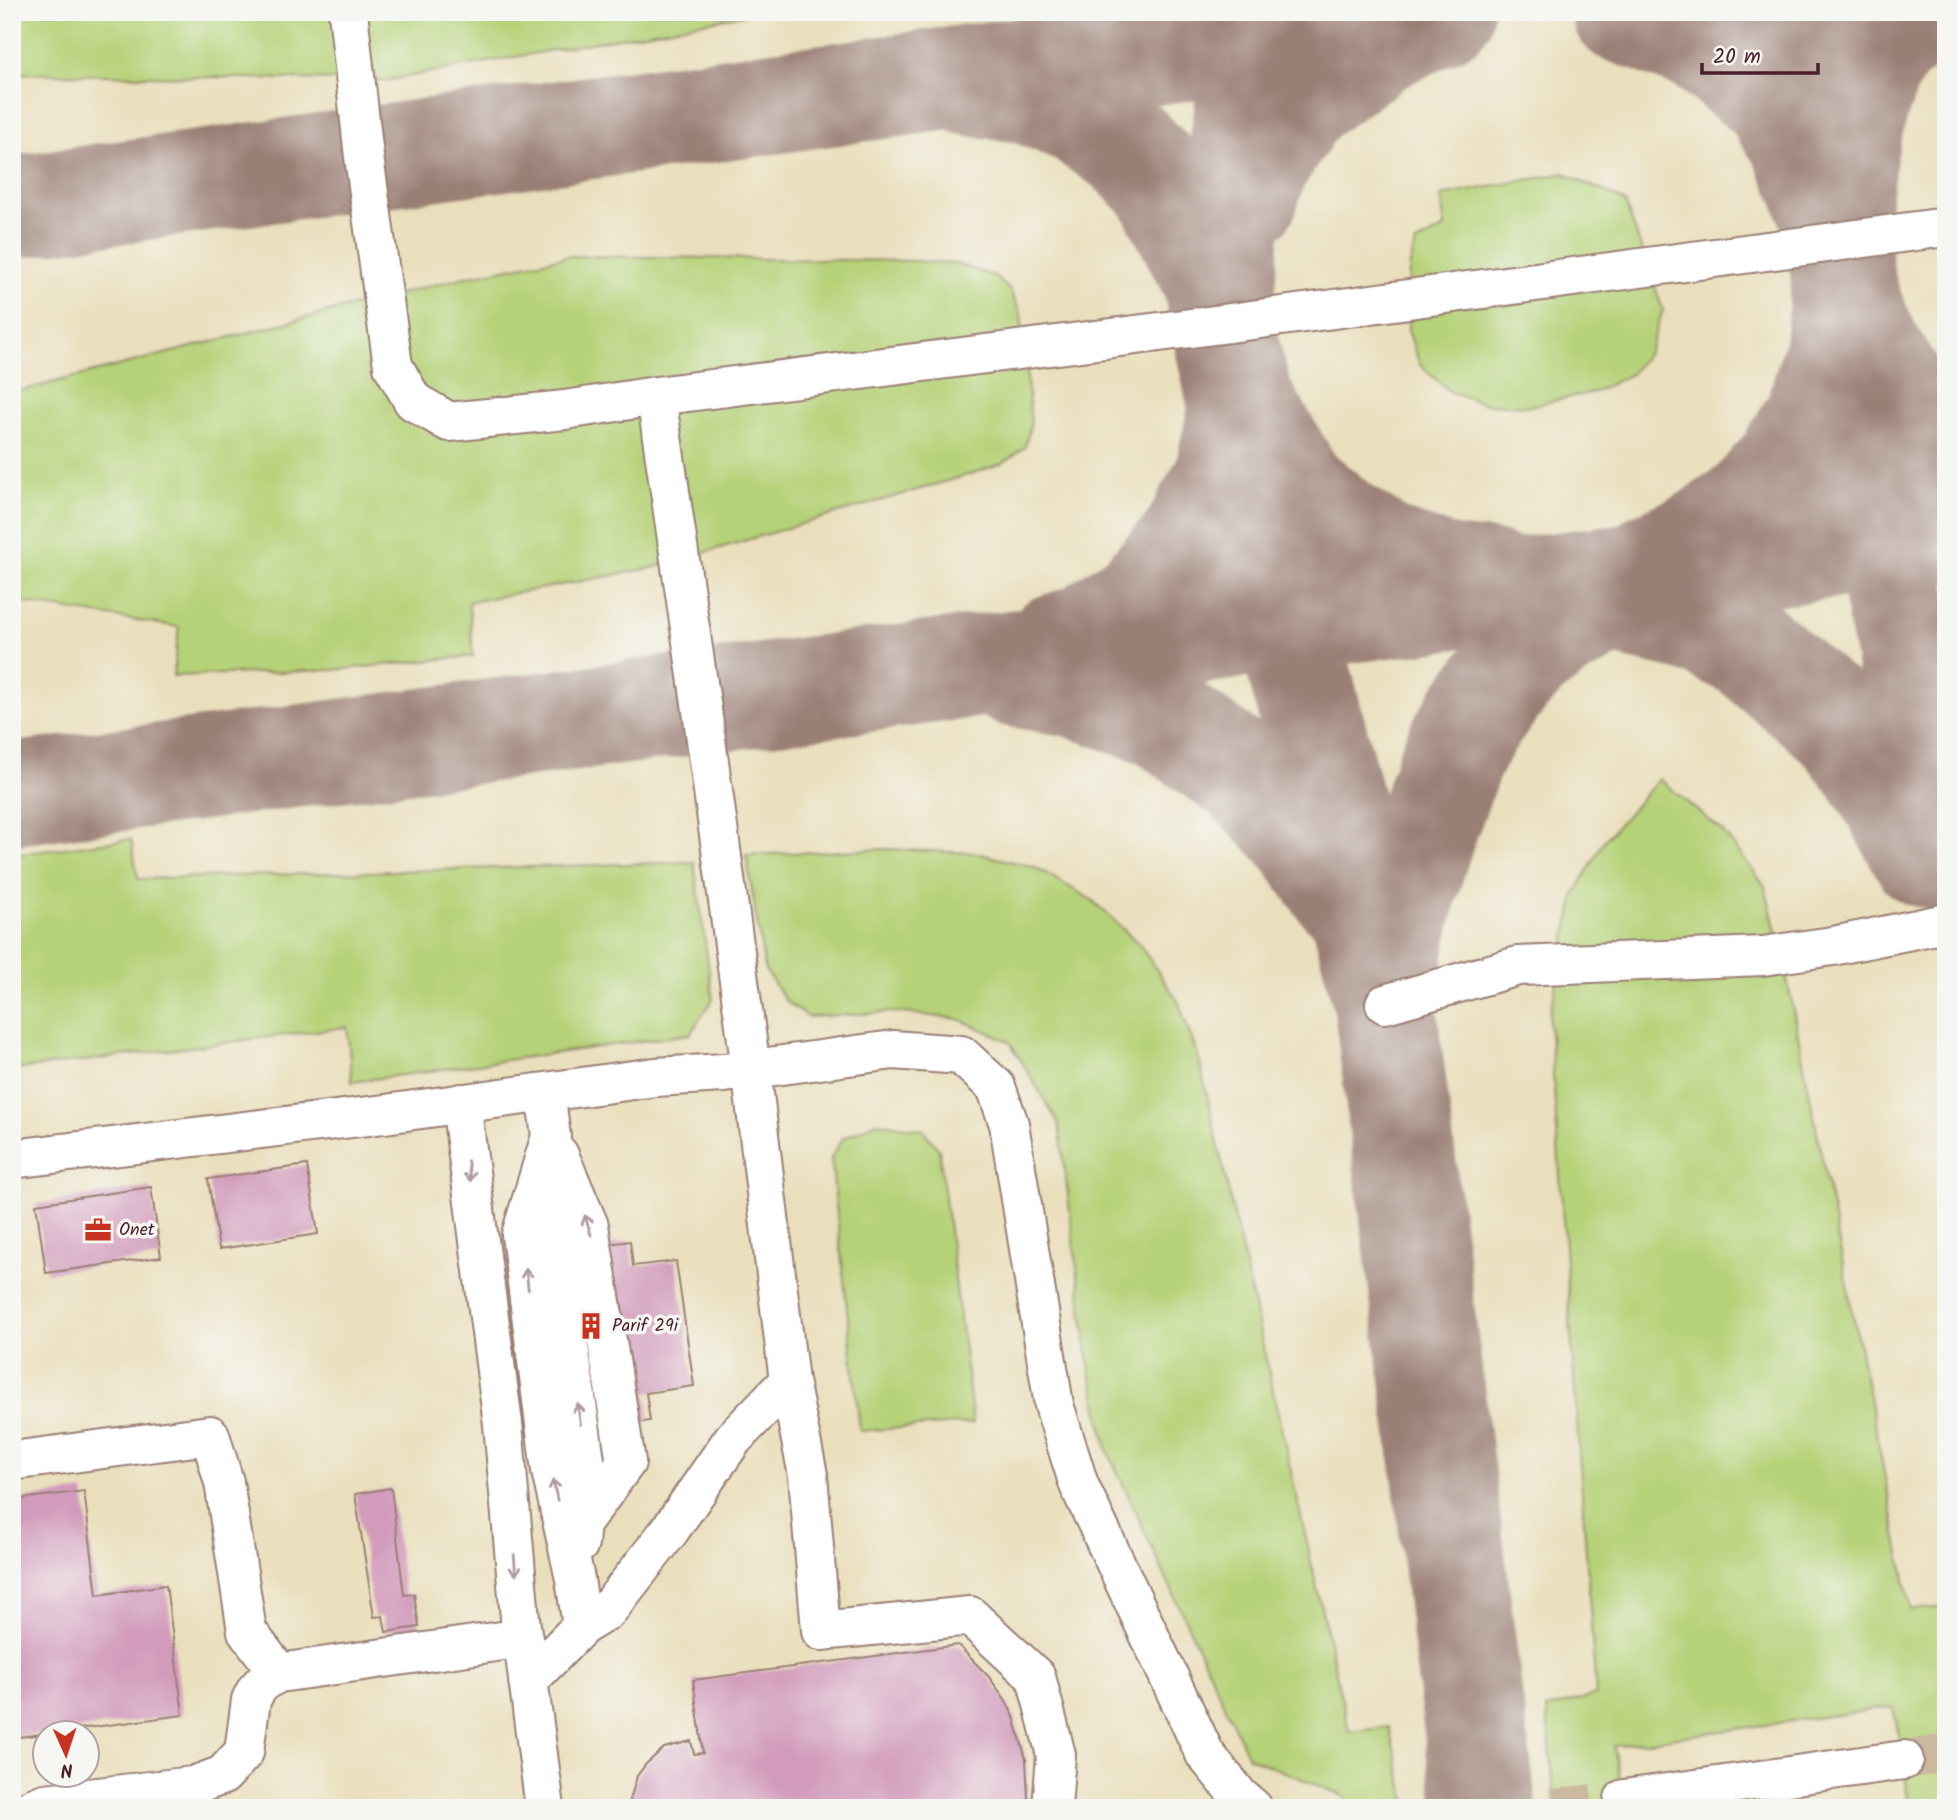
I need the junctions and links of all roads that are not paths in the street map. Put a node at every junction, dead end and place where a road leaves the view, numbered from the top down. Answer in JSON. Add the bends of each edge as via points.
{"nodes":[{"id":1,"x":348,"y":12,"type":"edge"},
{"id":2,"x":1946,"y":226,"type":"edge"},
{"id":3,"x":656,"y":396,"type":"junction"},
{"id":4,"x":1946,"y":923,"type":"edge"},
{"id":5,"x":1385,"y":1004,"type":"dead end"},
{"id":6,"x":751,"y":1069,"type":"junction"},
{"id":7,"x":545,"y":1092,"type":"junction"},
{"id":8,"x":461,"y":1103,"type":"junction"},
{"id":9,"x":551,"y":1136,"type":"junction"},
{"id":10,"x":12,"y":1159,"type":"edge"},
{"id":11,"x":789,"y":1381,"type":"junction"},
{"id":12,"x":12,"y":1461,"type":"edge"},
{"id":13,"x":575,"y":1579,"type":"junction"},
{"id":14,"x":582,"y":1626,"type":"junction"},
{"id":15,"x":521,"y":1628,"type":"junction"},
{"id":16,"x":279,"y":1673,"type":"junction"},
{"id":17,"x":528,"y":1681,"type":"junction"},
{"id":18,"x":1904,"y":1760,"type":"tunnel mouth"},
{"id":19,"x":1624,"y":1799,"type":"tunnel mouth"},
{"id":20,"x":32,"y":1808,"type":"edge"},
{"id":21,"x":545,"y":1808,"type":"edge"},
{"id":22,"x":1052,"y":1808,"type":"edge"},
{"id":23,"x":1253,"y":1808,"type":"edge"}],
"edges":[{"from":1,"to":3,"type":"lane","via":[[393,366],[413,401],[449,422]]},
{"from":2,"to":3,"type":"lane"},
{"from":3,"to":6,"type":"lane"},
{"from":4,"to":5,"type":"lane","via":[[1762,957],[1518,966]]},
{"from":6,"to":7,"type":"lane"},
{"from":6,"to":11,"type":"lane"},
{"from":6,"to":23,"type":"lane","via":[[893,1050],[961,1055],[996,1087],[1009,1124],[1054,1405],[1079,1485],[1205,1754]]},
{"from":7,"to":8,"type":"lane"},
{"from":7,"to":9,"type":"lane"},
{"from":8,"to":10,"type":"lane"},
{"from":8,"to":15,"type":"lane","one_way":true,"via":[[503,1424]]},
{"from":13,"to":9,"type":"lane","one_way":true,"via":[[551,1471],[521,1235]]},
{"from":13,"to":9,"type":"lane","one_way":true,"via":[[581,1524],[626,1462],[589,1226]]},
{"from":11,"to":14,"type":"lane","via":[[733,1439],[608,1610]]},
{"from":11,"to":22,"type":"lane","via":[[808,1475],[821,1631],[970,1616],[1036,1677],[1056,1755]]},
{"from":12,"to":16,"type":"lane","via":[[210,1435],[224,1482],[247,1631]]},
{"from":13,"to":14,"type":"lane"},
{"from":14,"to":17,"type":"lane"},
{"from":15,"to":16,"type":"lane"},
{"from":15,"to":17,"type":"lane"},
{"from":16,"to":20,"type":"lane","via":[[256,1690],[244,1752],[223,1775],[193,1786]]},
{"from":17,"to":21,"type":"lane"},
{"from":18,"to":19,"type":"lane"}]}
